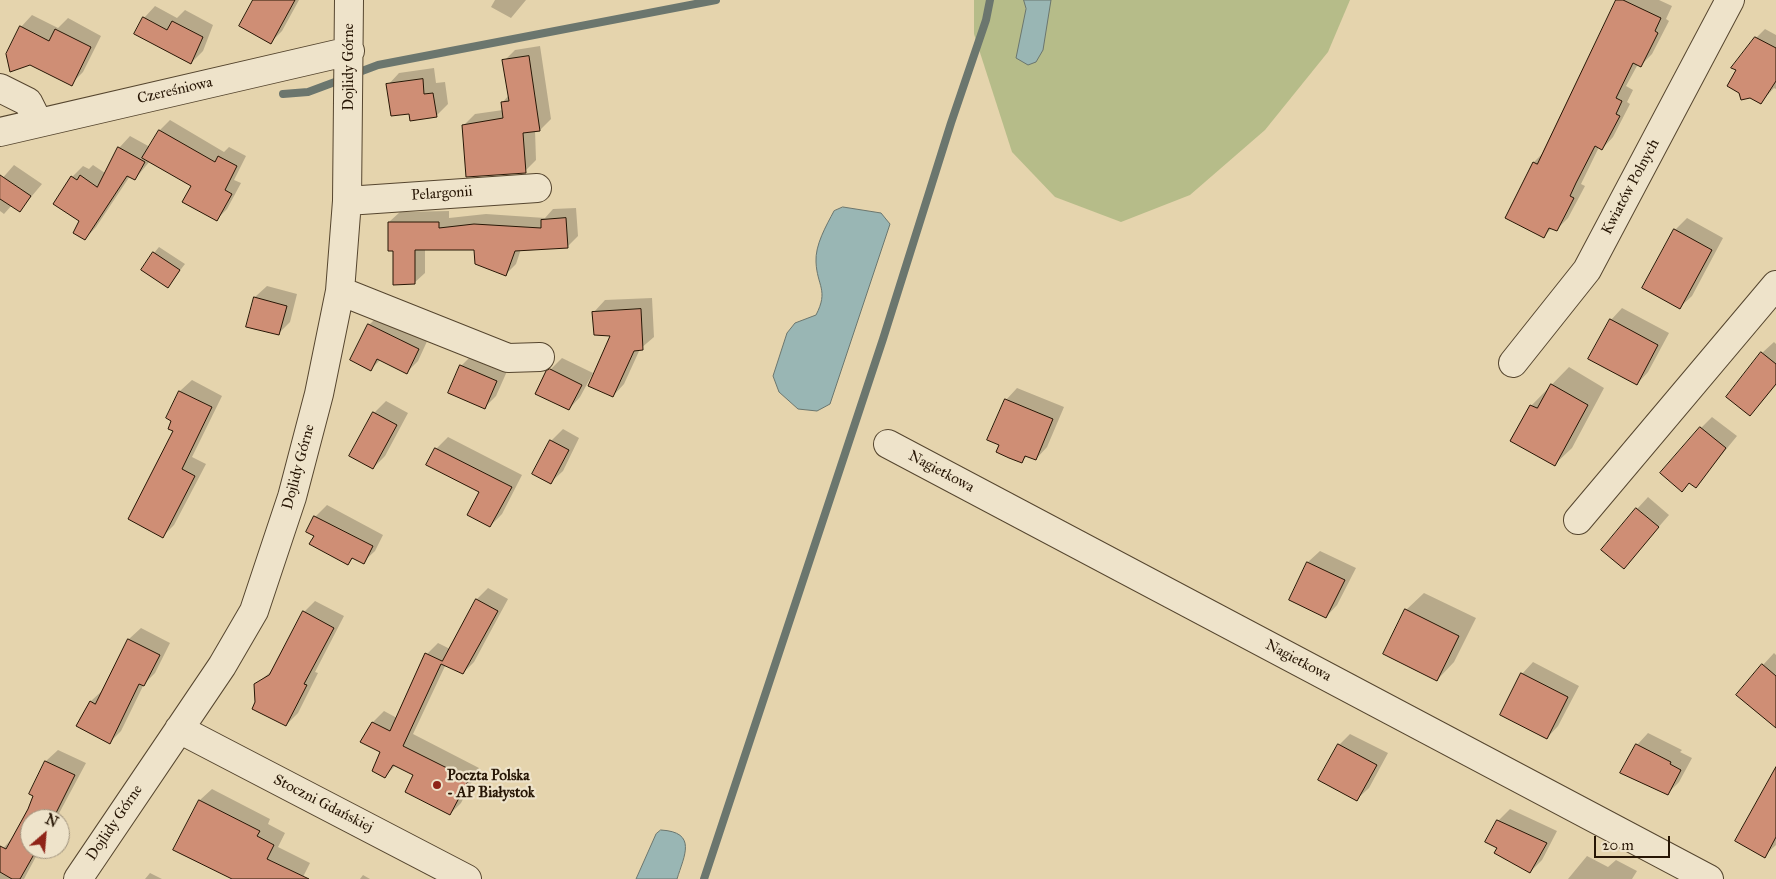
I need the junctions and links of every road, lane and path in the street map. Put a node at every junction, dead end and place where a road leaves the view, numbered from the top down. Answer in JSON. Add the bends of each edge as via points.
{"nodes":[{"id":1,"x":349,"y":0,"type":"edge"},
{"id":2,"x":1730,"y":0,"type":"edge"},
{"id":3,"x":350,"y":51,"type":"junction"},
{"id":4,"x":0,"y":88,"type":"edge"},
{"id":5,"x":38,"y":122,"type":"junction"},
{"id":6,"x":0,"y":132,"type":"edge"},
{"id":7,"x":536,"y":188,"type":"dead end"},
{"id":8,"x":347,"y":201,"type":"junction"},
{"id":9,"x":1776,"y":284,"type":"edge"},
{"id":10,"x":340,"y":290,"type":"junction"},
{"id":11,"x":540,"y":357,"type":"dead end"},
{"id":12,"x":1513,"y":363,"type":"dead end"},
{"id":13,"x":888,"y":444,"type":"dead end"},
{"id":14,"x":1578,"y":520,"type":"dead end"},
{"id":15,"x":179,"y":729,"type":"junction"},
{"id":16,"x":78,"y":879,"type":"edge"},
{"id":17,"x":467,"y":879,"type":"edge"},
{"id":18,"x":1709,"y":879,"type":"edge"}],
"edges":[{"from":1,"to":3,"type":"street","name":"Dojlidy Górne"},
{"from":2,"to":12,"type":"street","name":"Kwiatów Polnych","via":[[1587,270]]},
{"from":3,"to":5,"type":"street","name":"Czereśniowa"},
{"from":3,"to":8,"type":"street","name":"Dojlidy Górne"},
{"from":4,"to":5,"type":"street","via":[[28,102]]},
{"from":5,"to":6,"type":"street","name":"Czereśniowa"},
{"from":7,"to":8,"type":"street","name":"Pelargonii"},
{"from":8,"to":10,"type":"street","name":"Dojlidy Górne"},
{"from":9,"to":14,"type":"street"},
{"from":10,"to":11,"type":"street","via":[[508,358]]},
{"from":10,"to":15,"type":"street","name":"Dojlidy Górne","via":[[319,394],[292,497],[254,611]]},
{"from":13,"to":18,"type":"street","name":"Nagietkowa"},
{"from":15,"to":16,"type":"street","name":"Dojlidy Górne"},
{"from":15,"to":17,"type":"street","name":"Stoczni Gdańskiej"}]}
